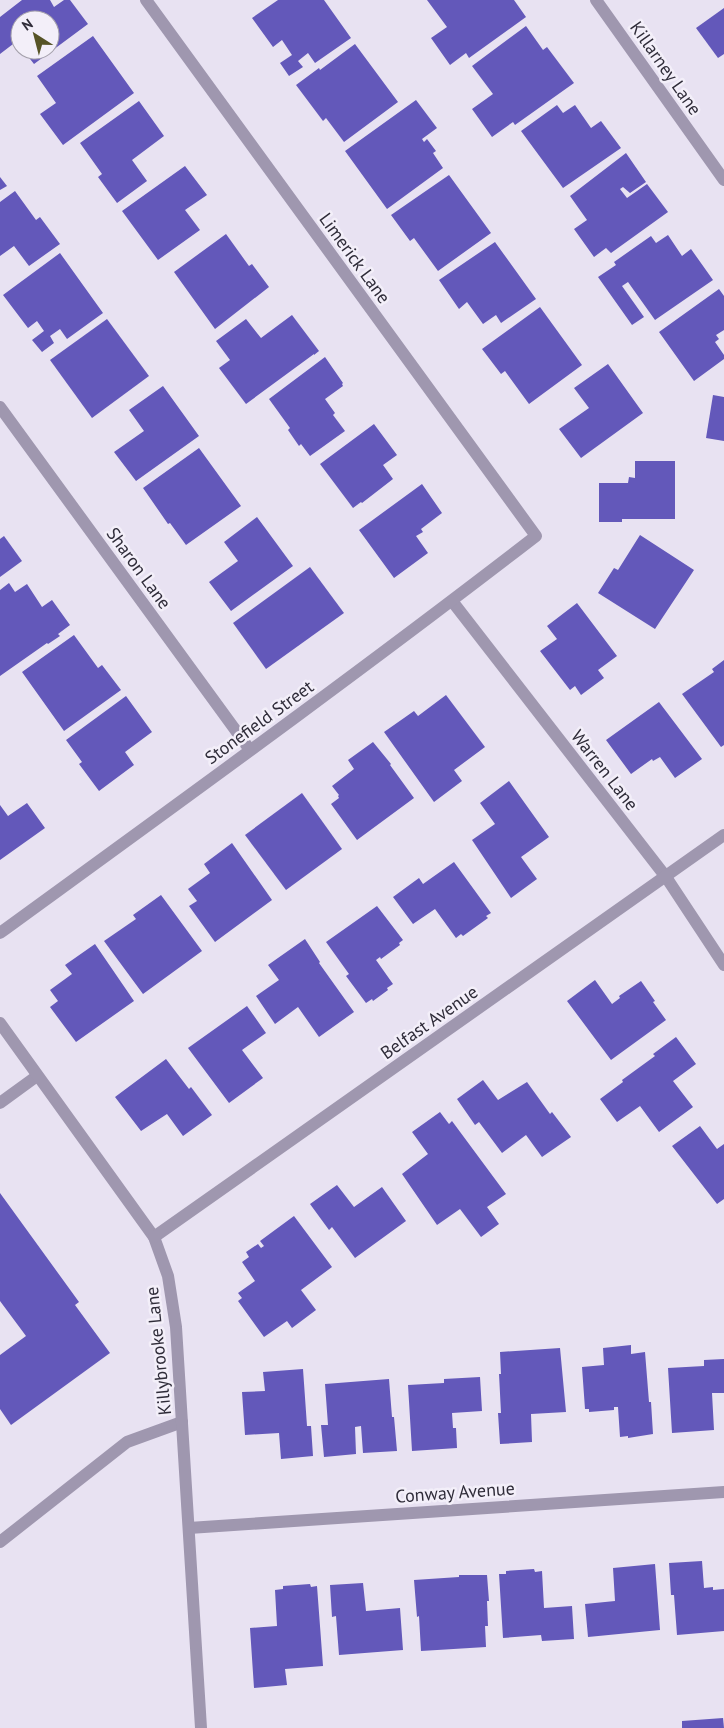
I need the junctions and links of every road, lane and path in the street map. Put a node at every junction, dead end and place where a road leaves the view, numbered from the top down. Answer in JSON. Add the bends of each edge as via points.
{"nodes":[{"id":1,"x":146,"y":0,"type":"edge"},
{"id":2,"x":596,"y":0,"type":"edge"},
{"id":3,"x":724,"y":180,"type":"edge"},
{"id":4,"x":0,"y":407,"type":"edge"},
{"id":5,"x":536,"y":536,"type":"joint"},
{"id":6,"x":452,"y":601,"type":"junction"},
{"id":7,"x":250,"y":750,"type":"junction"},
{"id":8,"x":724,"y":835,"type":"edge"},
{"id":9,"x":666,"y":877,"type":"junction"},
{"id":10,"x":0,"y":933,"type":"edge"},
{"id":11,"x":724,"y":965,"type":"edge"},
{"id":12,"x":0,"y":1023,"type":"edge"},
{"id":13,"x":38,"y":1076,"type":"junction"},
{"id":14,"x":0,"y":1103,"type":"edge"},
{"id":15,"x":154,"y":1237,"type":"junction"},
{"id":16,"x":182,"y":1422,"type":"junction"},
{"id":17,"x":724,"y":1492,"type":"edge"},
{"id":18,"x":189,"y":1528,"type":"junction"},
{"id":19,"x":0,"y":1542,"type":"edge"},
{"id":20,"x":201,"y":1728,"type":"edge"}],
"edges":[{"from":1,"to":5,"type":"street","name":"Limerick Lane"},
{"from":2,"to":3,"type":"street","name":"Killarney Lane"},
{"from":4,"to":7,"type":"street","name":"Sharon Lane"},
{"from":5,"to":6,"type":"street","name":"Stonefield Street"},
{"from":6,"to":7,"type":"street","name":"Stonefield Street"},
{"from":6,"to":9,"type":"street","name":"Warren Lane"},
{"from":7,"to":10,"type":"street","name":"Stonefield Street"},
{"from":8,"to":9,"type":"street","name":"Belfast Avenue"},
{"from":9,"to":11,"type":"street","name":"Warren Lane"},
{"from":9,"to":15,"type":"street","name":"Belfast Avenue"},
{"from":12,"to":13,"type":"street","name":"Killybrooke Lane"},
{"from":13,"to":14,"type":"street"},
{"from":13,"to":15,"type":"street","name":"Killybrooke Lane"},
{"from":15,"to":16,"type":"street","name":"Killybrooke Lane","via":[[168,1276],[176,1327]]},
{"from":16,"to":18,"type":"street","name":"Killybrooke Lane"},
{"from":16,"to":19,"type":"street","via":[[127,1442]]},
{"from":17,"to":18,"type":"street","name":"Conway Avenue"},
{"from":18,"to":20,"type":"street","name":"Killybrooke Lane"}]}
